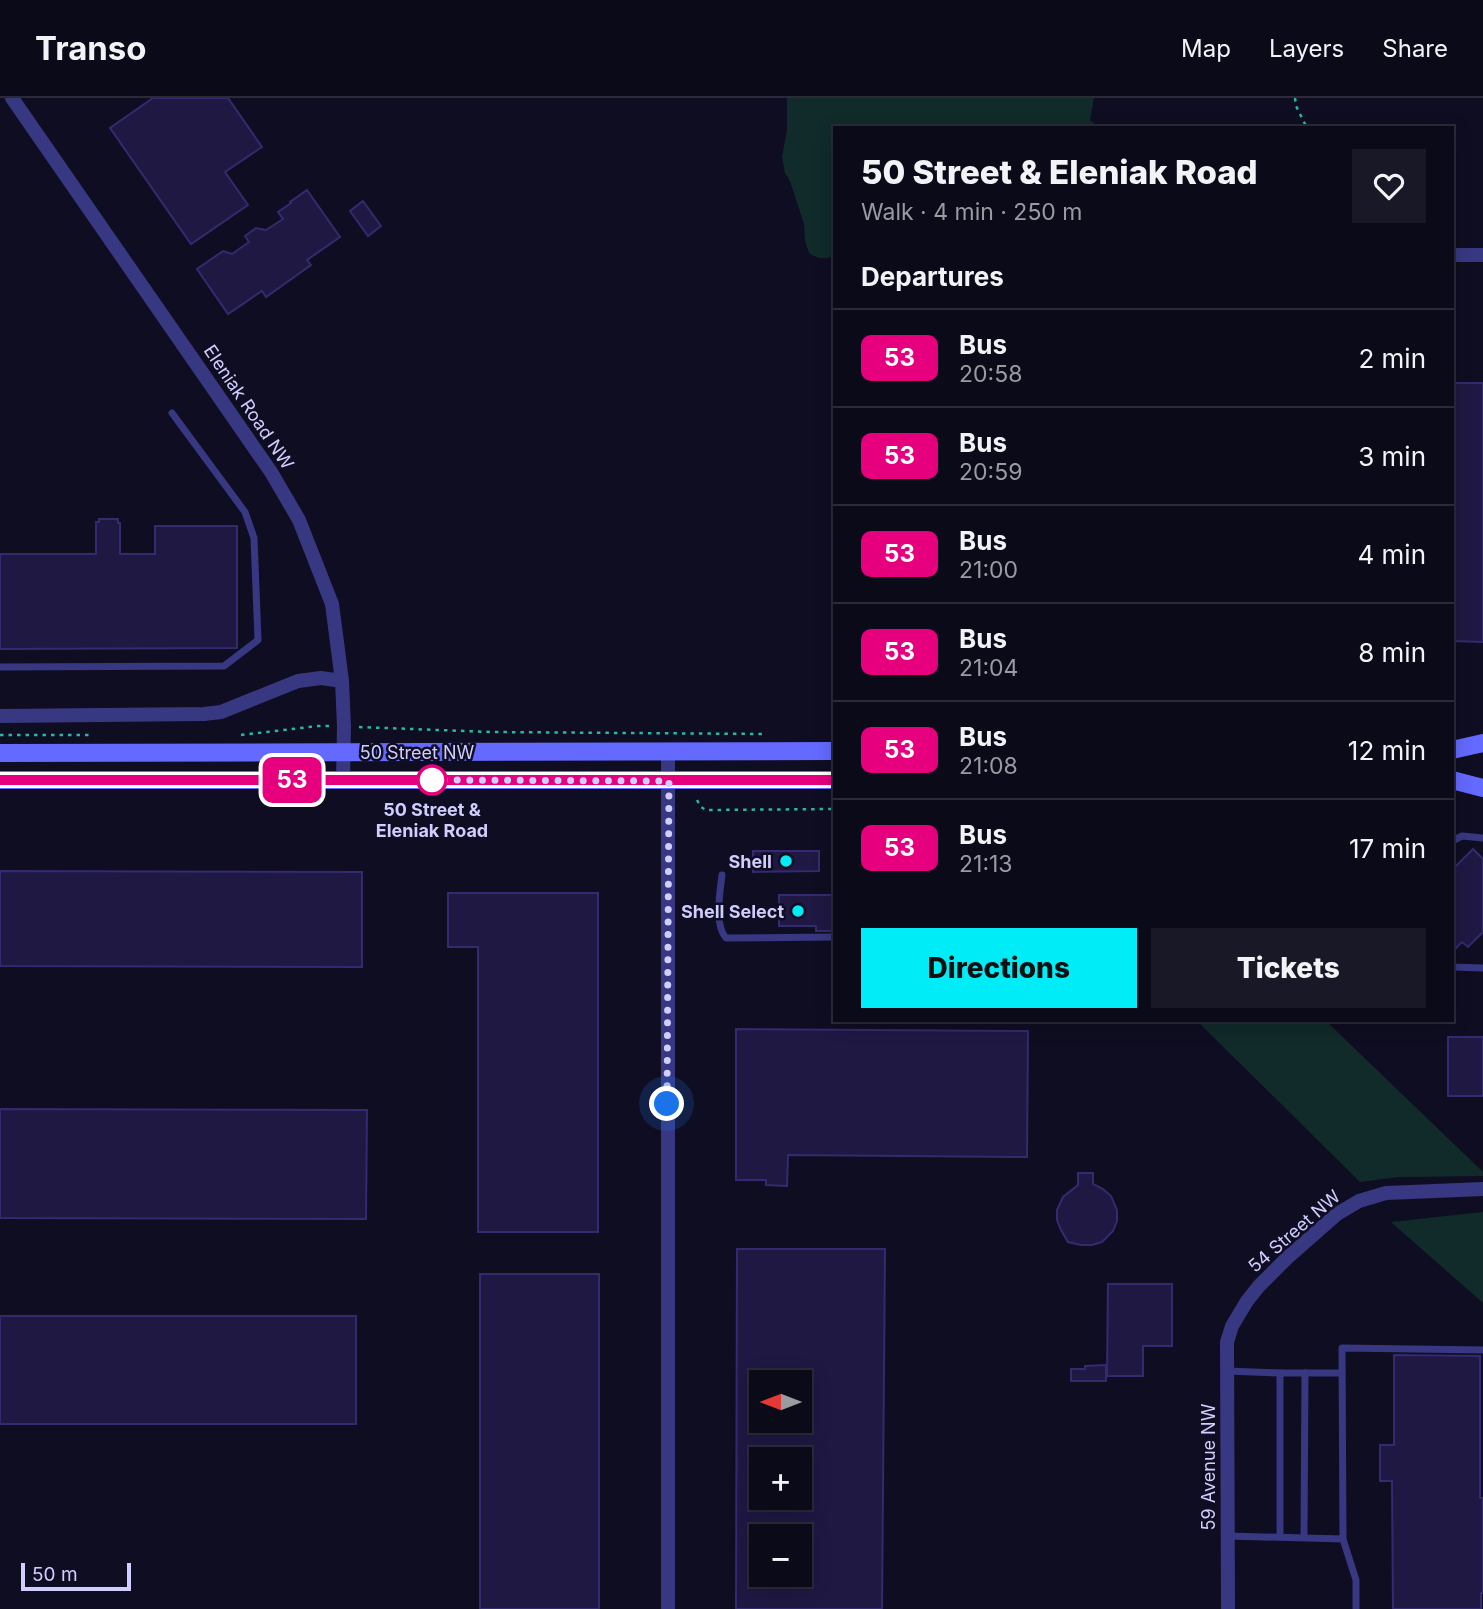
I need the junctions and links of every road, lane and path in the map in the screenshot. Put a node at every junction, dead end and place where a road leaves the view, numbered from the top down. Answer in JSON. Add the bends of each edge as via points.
{"nodes":[{"id":1,"x":12,"y":98,"type":"edge"},
{"id":2,"x":1295,"y":98,"type":"edge"},
{"id":3,"x":1306,"y":126,"type":"edge"},
{"id":4,"x":1454,"y":255,"type":"edge"},
{"id":5,"x":1483,"y":255,"type":"edge"},
{"id":6,"x":172,"y":413,"type":"dead end"},
{"id":7,"x":0,"y":667,"type":"edge"},
{"id":8,"x":342,"y":681,"type":"junction"},
{"id":9,"x":0,"y":716,"type":"edge"},
{"id":10,"x":325,"y":726,"type":"dead end"},
{"id":11,"x":368,"y":727,"type":"dead end"},
{"id":12,"x":770,"y":734,"type":"dead end"},
{"id":13,"x":0,"y":735,"type":"edge"},
{"id":14,"x":95,"y":735,"type":"dead end"},
{"id":15,"x":231,"y":736,"type":"dead end"},
{"id":16,"x":1483,"y":743,"type":"edge"},
{"id":17,"x":1454,"y":750,"type":"edge"},
{"id":18,"x":1454,"y":750,"type":"edge"},
{"id":19,"x":1483,"y":750,"type":"edge"},
{"id":20,"x":833,"y":751,"type":"edge"},
{"id":21,"x":344,"y":752,"type":"junction"},
{"id":22,"x":668,"y":752,"type":"junction"},
{"id":23,"x":0,"y":753,"type":"edge"},
{"id":24,"x":1483,"y":778,"type":"edge"},
{"id":25,"x":1454,"y":779,"type":"edge"},
{"id":26,"x":0,"y":780,"type":"edge"},
{"id":27,"x":343,"y":780,"type":"junction"},
{"id":28,"x":833,"y":780,"type":"edge"},
{"id":29,"x":1454,"y":780,"type":"edge"},
{"id":30,"x":669,"y":781,"type":"junction"},
{"id":31,"x":1483,"y":788,"type":"edge"},
{"id":32,"x":696,"y":800,"type":"dead end"},
{"id":33,"x":833,"y":809,"type":"edge"},
{"id":34,"x":1483,"y":838,"type":"edge"},
{"id":35,"x":1454,"y":840,"type":"edge"},
{"id":36,"x":722,"y":875,"type":"dead end"},
{"id":37,"x":833,"y":937,"type":"edge"},
{"id":38,"x":1454,"y":967,"type":"edge"},
{"id":39,"x":1483,"y":968,"type":"edge"},
{"id":40,"x":1483,"y":1189,"type":"edge"},
{"id":41,"x":1232,"y":1326,"type":"joint"},
{"id":42,"x":1483,"y":1350,"type":"edge"},
{"id":43,"x":1227,"y":1371,"type":"junction"},
{"id":44,"x":1280,"y":1373,"type":"junction"},
{"id":45,"x":1305,"y":1373,"type":"junction"},
{"id":46,"x":1342,"y":1373,"type":"junction"},
{"id":47,"x":1227,"y":1536,"type":"junction"},
{"id":48,"x":1280,"y":1537,"type":"junction"},
{"id":49,"x":1304,"y":1537,"type":"junction"},
{"id":50,"x":1343,"y":1539,"type":"junction"},
{"id":51,"x":668,"y":1609,"type":"edge"},
{"id":52,"x":1228,"y":1609,"type":"edge"},
{"id":53,"x":1356,"y":1609,"type":"edge"}],
"edges":[{"from":1,"to":8,"type":"street","name":"Eleniak Road NW","via":[[271,472],[299,520],[332,604]]},
{"from":2,"to":3,"type":"path"},
{"from":4,"to":5,"type":"street"},
{"from":6,"to":7,"type":"lane","via":[[245,512],[254,538],[258,640],[224,666]]},
{"from":8,"to":9,"type":"street","via":[[298,681],[221,712],[204,714]]},
{"from":8,"to":21,"type":"street","name":"Eleniak Road NW"},
{"from":10,"to":15,"type":"path"},
{"from":11,"to":12,"type":"path"},
{"from":13,"to":14,"type":"path"},
{"from":16,"to":17,"type":"main road"},
{"from":18,"to":19,"type":"main road"},
{"from":20,"to":22,"type":"main road","name":"50 Street NW"},
{"from":21,"to":22,"type":"main road","name":"50 Street NW"},
{"from":21,"to":23,"type":"main road","name":"50 Street NW"},
{"from":21,"to":27,"type":"street","name":"Eleniak Road NW"},
{"from":22,"to":30,"type":"street"},
{"from":24,"to":25,"type":"main road"},
{"from":26,"to":27,"type":"main road","name":"50 Street NW"},
{"from":27,"to":30,"type":"main road","name":"50 Street NW"},
{"from":28,"to":30,"type":"main road","name":"50 Street NW"},
{"from":29,"to":31,"type":"main road"},
{"from":30,"to":51,"type":"street"},
{"from":32,"to":33,"type":"path","via":[[706,810]]},
{"from":34,"to":35,"type":"lane"},
{"from":36,"to":37,"type":"lane","via":[[719,918],[726,938]]},
{"from":38,"to":39,"type":"lane"},
{"from":40,"to":41,"type":"street","name":"54 Street NW","via":[[1386,1193],[1359,1200],[1287,1258],[1259,1286]]},
{"from":41,"to":43,"type":"street","name":"59 Avenue NW"},
{"from":42,"to":46,"type":"lane","via":[[1342,1348]]},
{"from":43,"to":44,"type":"lane"},
{"from":43,"to":47,"type":"street","name":"59 Avenue NW"},
{"from":44,"to":45,"type":"lane"},
{"from":44,"to":48,"type":"lane"},
{"from":45,"to":46,"type":"lane"},
{"from":45,"to":49,"type":"lane"},
{"from":46,"to":50,"type":"lane"},
{"from":47,"to":48,"type":"lane"},
{"from":47,"to":52,"type":"street","name":"59 Avenue NW"},
{"from":48,"to":49,"type":"lane"},
{"from":49,"to":50,"type":"lane"},
{"from":50,"to":53,"type":"lane","via":[[1356,1580]]}]}
